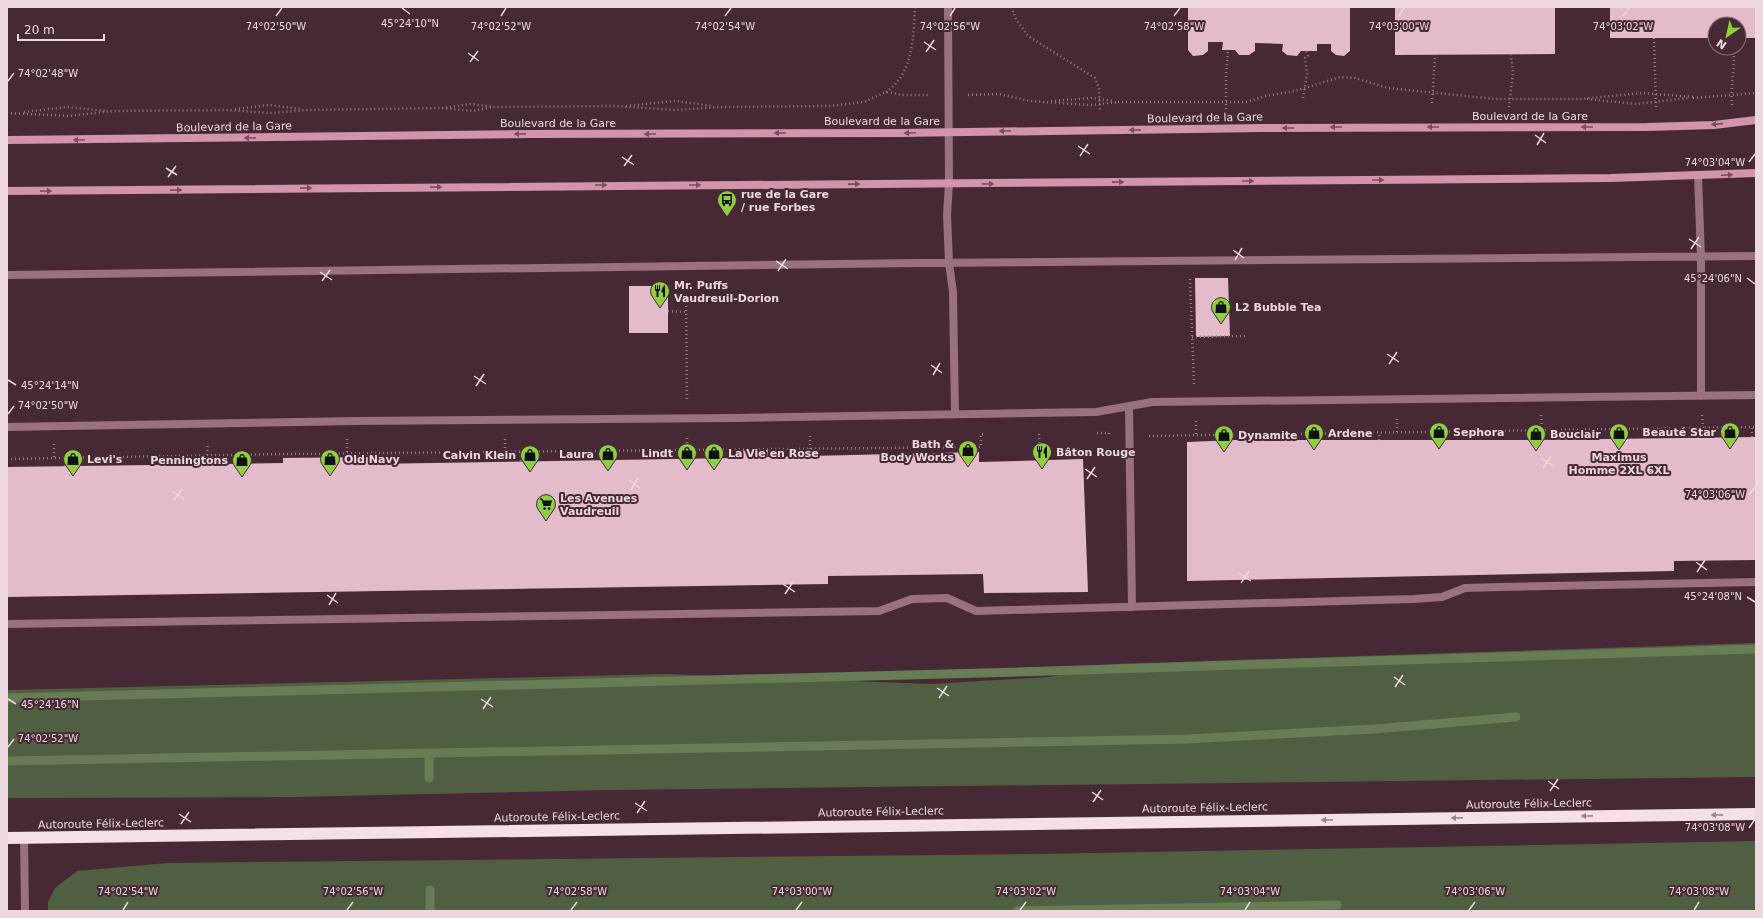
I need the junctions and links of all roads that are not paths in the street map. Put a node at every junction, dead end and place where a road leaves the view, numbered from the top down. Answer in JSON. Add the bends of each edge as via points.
{"nodes":[{"id":1,"x":948,"y":7,"type":"edge"},
{"id":2,"x":1756,"y":120,"type":"edge"},
{"id":3,"x":949,"y":132,"type":"junction"},
{"id":4,"x":7,"y":140,"type":"edge"},
{"id":5,"x":1756,"y":173,"type":"edge"},
{"id":6,"x":1698,"y":176,"type":"junction"},
{"id":7,"x":949,"y":183,"type":"junction"},
{"id":8,"x":7,"y":191,"type":"edge"},
{"id":9,"x":1756,"y":256,"type":"edge"},
{"id":10,"x":1701,"y":257,"type":"junction"},
{"id":11,"x":949,"y":263,"type":"junction"},
{"id":12,"x":7,"y":275,"type":"edge"},
{"id":13,"x":1756,"y":395,"type":"edge"},
{"id":14,"x":1701,"y":396,"type":"junction"},
{"id":15,"x":1129,"y":406,"type":"junction"},
{"id":16,"x":955,"y":414,"type":"junction"},
{"id":17,"x":7,"y":427,"type":"edge"},
{"id":18,"x":1756,"y":582,"type":"edge"},
{"id":19,"x":1132,"y":607,"type":"junction"},
{"id":20,"x":7,"y":624,"type":"edge"},
{"id":21,"x":1756,"y":814,"type":"edge"},
{"id":22,"x":7,"y":838,"type":"edge"},
{"id":23,"x":24,"y":838,"type":"junction"},
{"id":24,"x":25,"y":911,"type":"edge"}],
"edges":[{"from":1,"to":3,"type":"street"},
{"from":2,"to":3,"type":"main road","name":"Boulevard de la Gare","one_way":true,"via":[[1647,127]]},
{"from":3,"to":4,"type":"main road","name":"Boulevard de la Gare","one_way":true},
{"from":3,"to":7,"type":"street"},
{"from":6,"to":5,"type":"main road","one_way":true},
{"from":7,"to":6,"type":"main road","one_way":true},
{"from":6,"to":10,"type":"street"},
{"from":8,"to":7,"type":"main road","one_way":true},
{"from":7,"to":11,"type":"street"},
{"from":9,"to":10,"type":"street"},
{"from":10,"to":11,"type":"street"},
{"from":10,"to":14,"type":"street"},
{"from":11,"to":12,"type":"street"},
{"from":11,"to":16,"type":"street","via":[[953,292]]},
{"from":13,"to":14,"type":"street"},
{"from":14,"to":15,"type":"street","via":[[1152,402]]},
{"from":15,"to":16,"type":"street","via":[[1096,412]]},
{"from":15,"to":19,"type":"street"},
{"from":16,"to":17,"type":"street"},
{"from":18,"to":19,"type":"street","via":[[1465,588],[1442,597],[1413,599]]},
{"from":19,"to":20,"type":"street","via":[[976,611],[947,598],[912,599],[879,611]]},
{"from":21,"to":23,"type":"highway","name":"Autoroute Félix-Leclerc","one_way":true},
{"from":22,"to":23,"type":"highway","name":"Autoroute Félix-Leclerc"},
{"from":23,"to":24,"type":"street"}]}
